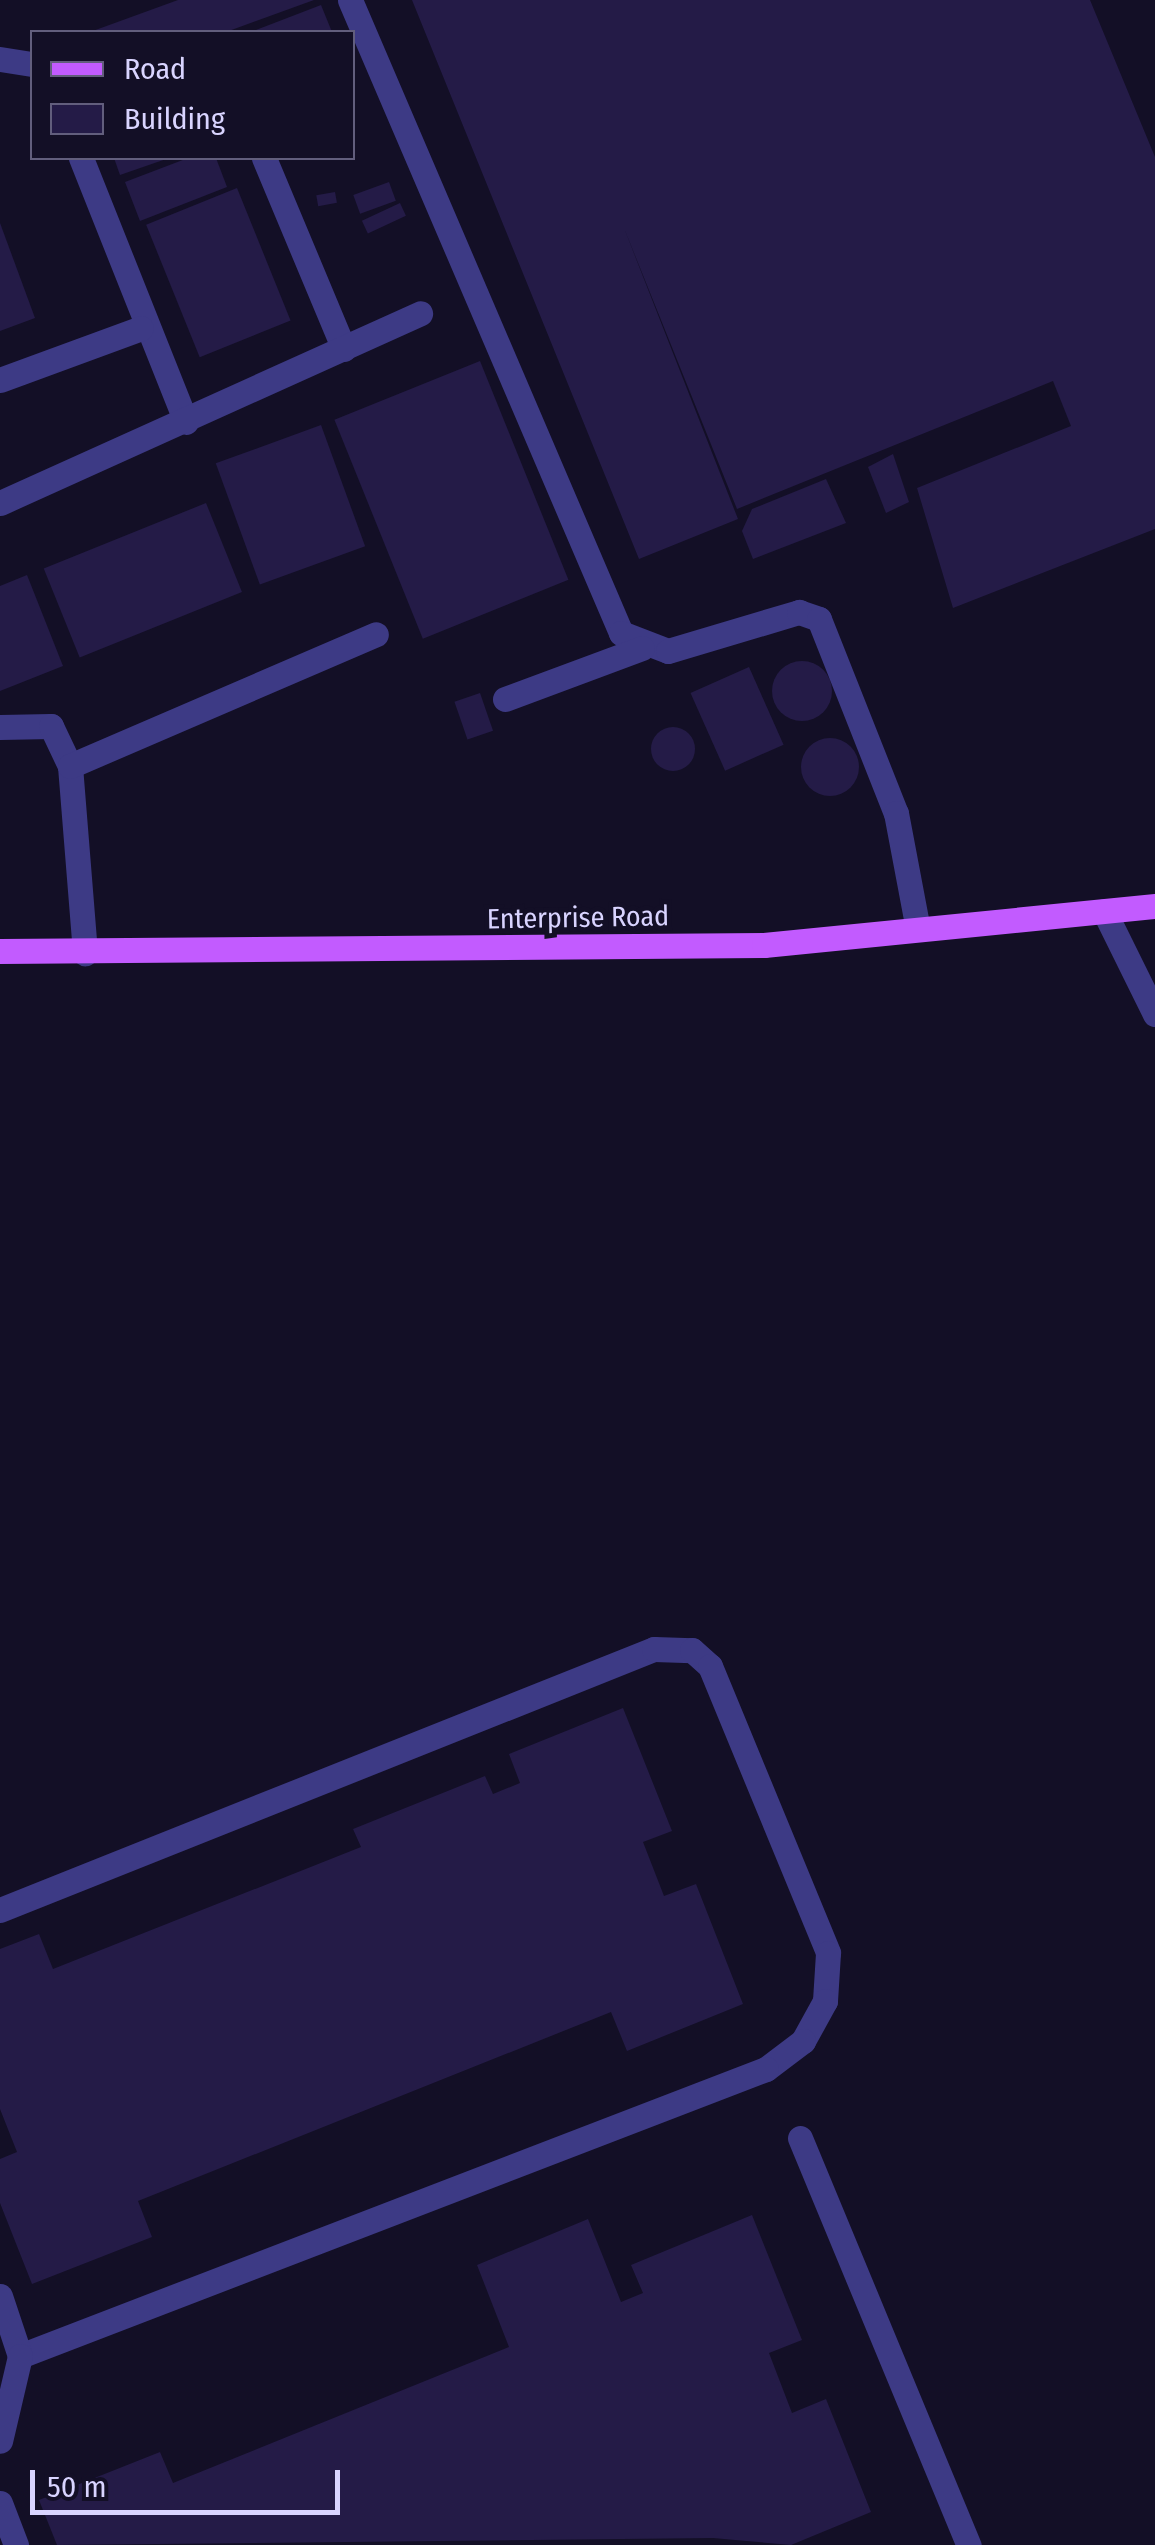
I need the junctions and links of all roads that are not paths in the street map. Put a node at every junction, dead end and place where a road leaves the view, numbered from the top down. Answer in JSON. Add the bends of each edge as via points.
{"nodes":[{"id":1,"x":350,"y":0,"type":"edge"},
{"id":2,"x":0,"y":59,"type":"edge"},
{"id":3,"x":30,"y":64,"type":"edge"},
{"id":4,"x":82,"y":160,"type":"edge"},
{"id":5,"x":265,"y":160,"type":"edge"},
{"id":6,"x":420,"y":313,"type":"dead end"},
{"id":7,"x":141,"y":328,"type":"junction"},
{"id":8,"x":344,"y":348,"type":"junction"},
{"id":9,"x":0,"y":380,"type":"edge"},
{"id":10,"x":186,"y":422,"type":"junction"},
{"id":11,"x":0,"y":504,"type":"edge"},
{"id":12,"x":376,"y":634,"type":"dead end"},
{"id":13,"x":642,"y":648,"type":"junction"},
{"id":14,"x":505,"y":699,"type":"dead end"},
{"id":15,"x":0,"y":727,"type":"edge"},
{"id":16,"x":70,"y":766,"type":"junction"},
{"id":17,"x":1155,"y":906,"type":"edge"},
{"id":18,"x":1104,"y":911,"type":"junction"},
{"id":19,"x":918,"y":929,"type":"junction"},
{"id":20,"x":0,"y":952,"type":"edge"},
{"id":21,"x":85,"y":953,"type":"junction"},
{"id":22,"x":1155,"y":1014,"type":"edge"},
{"id":23,"x":0,"y":1910,"type":"edge"},
{"id":24,"x":800,"y":2138,"type":"dead end"},
{"id":25,"x":0,"y":2296,"type":"edge"},
{"id":26,"x":20,"y":2356,"type":"junction"},
{"id":27,"x":0,"y":2441,"type":"edge"},
{"id":28,"x":0,"y":2502,"type":"edge"},
{"id":29,"x":16,"y":2545,"type":"edge"},
{"id":30,"x":969,"y":2545,"type":"edge"}],
"edges":[{"from":1,"to":13,"type":"lane","via":[[621,633]]},
{"from":2,"to":3,"type":"lane"},
{"from":4,"to":7,"type":"lane"},
{"from":5,"to":8,"type":"lane"},
{"from":6,"to":8,"type":"lane"},
{"from":7,"to":9,"type":"lane"},
{"from":7,"to":10,"type":"lane"},
{"from":8,"to":10,"type":"lane"},
{"from":10,"to":11,"type":"lane"},
{"from":12,"to":16,"type":"lane"},
{"from":13,"to":14,"type":"lane"},
{"from":13,"to":19,"type":"lane","via":[[702,644],[799,612],[820,618],[896,813]]},
{"from":15,"to":16,"type":"lane","via":[[51,726]]},
{"from":16,"to":21,"type":"lane"},
{"from":17,"to":18,"type":"main road","name":"Enterprise Road"},
{"from":18,"to":19,"type":"main road","name":"Enterprise Road"},
{"from":18,"to":22,"type":"lane"},
{"from":19,"to":21,"type":"main road","name":"Enterprise Road","via":[[764,945]]},
{"from":20,"to":21,"type":"main road","name":"Enterprise Road"},
{"from":23,"to":26,"type":"lane","via":[[654,1650],[692,1650],[710,1666],[828,1953],[825,2001],[803,2041],[766,2069]]},
{"from":24,"to":30,"type":"lane"},
{"from":25,"to":26,"type":"lane"},
{"from":26,"to":27,"type":"lane"},
{"from":28,"to":29,"type":"lane"}]}
